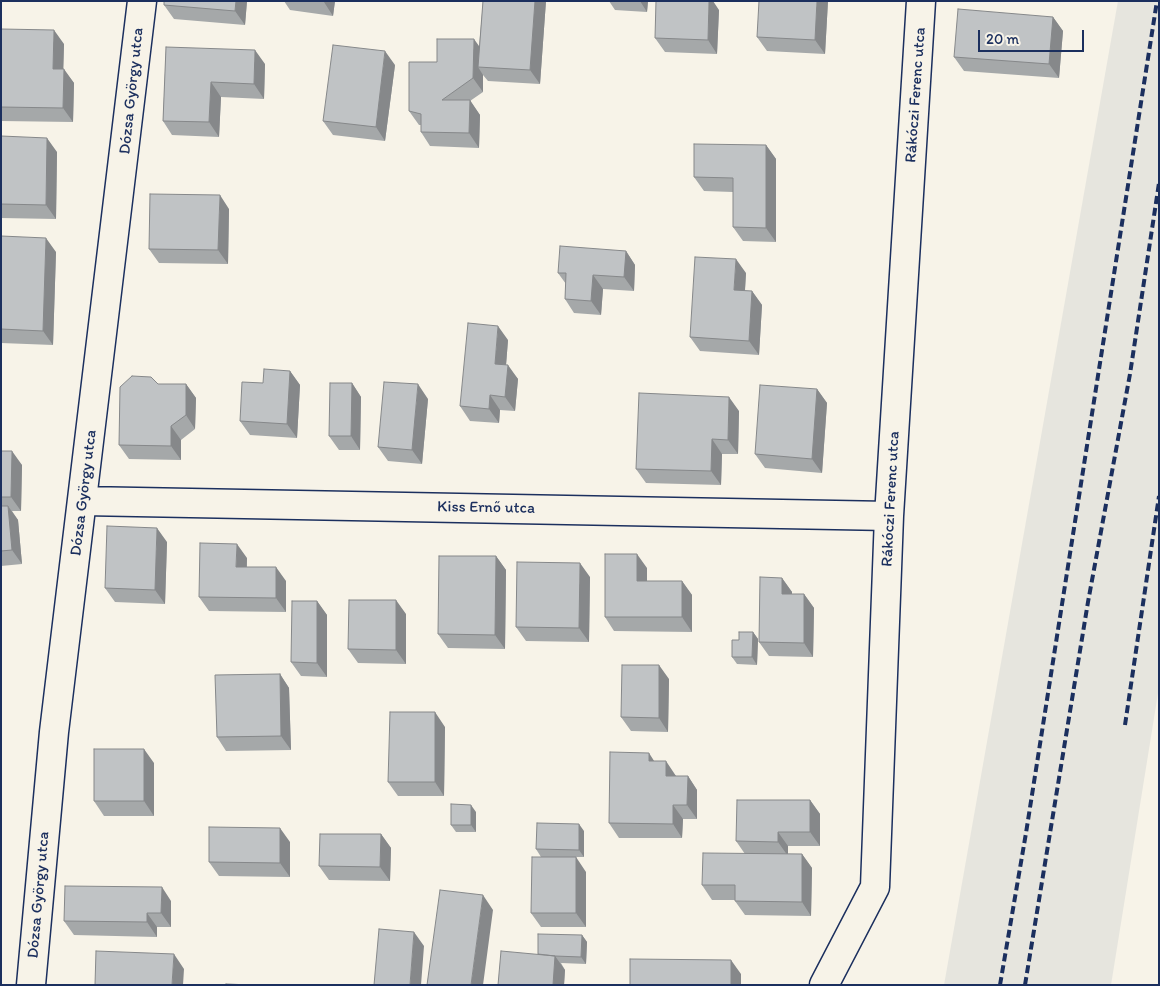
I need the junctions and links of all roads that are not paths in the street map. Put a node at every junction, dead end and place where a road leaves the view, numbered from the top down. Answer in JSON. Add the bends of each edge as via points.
{"nodes":[{"id":1,"x":142,"y":1,"type":"edge"},
{"id":2,"x":922,"y":1,"type":"edge"},
{"id":3,"x":83,"y":500,"type":"junction"},
{"id":4,"x":889,"y":516,"type":"junction"},
{"id":5,"x":31,"y":985,"type":"edge"},
{"id":6,"x":824,"y":985,"type":"edge"}],
"edges":[{"from":1,"to":3,"type":"street","name":"Dózsa György utca"},
{"from":2,"to":4,"type":"street","name":"Rákóczi Ferenc utca"},
{"from":3,"to":4,"type":"street","name":"Kiss Ernő utca"},
{"from":3,"to":5,"type":"street","name":"Dózsa György utca","via":[[54,732]]},
{"from":4,"to":6,"type":"street","name":"Rákóczi Ferenc utca","via":[[875,887]]}]}
